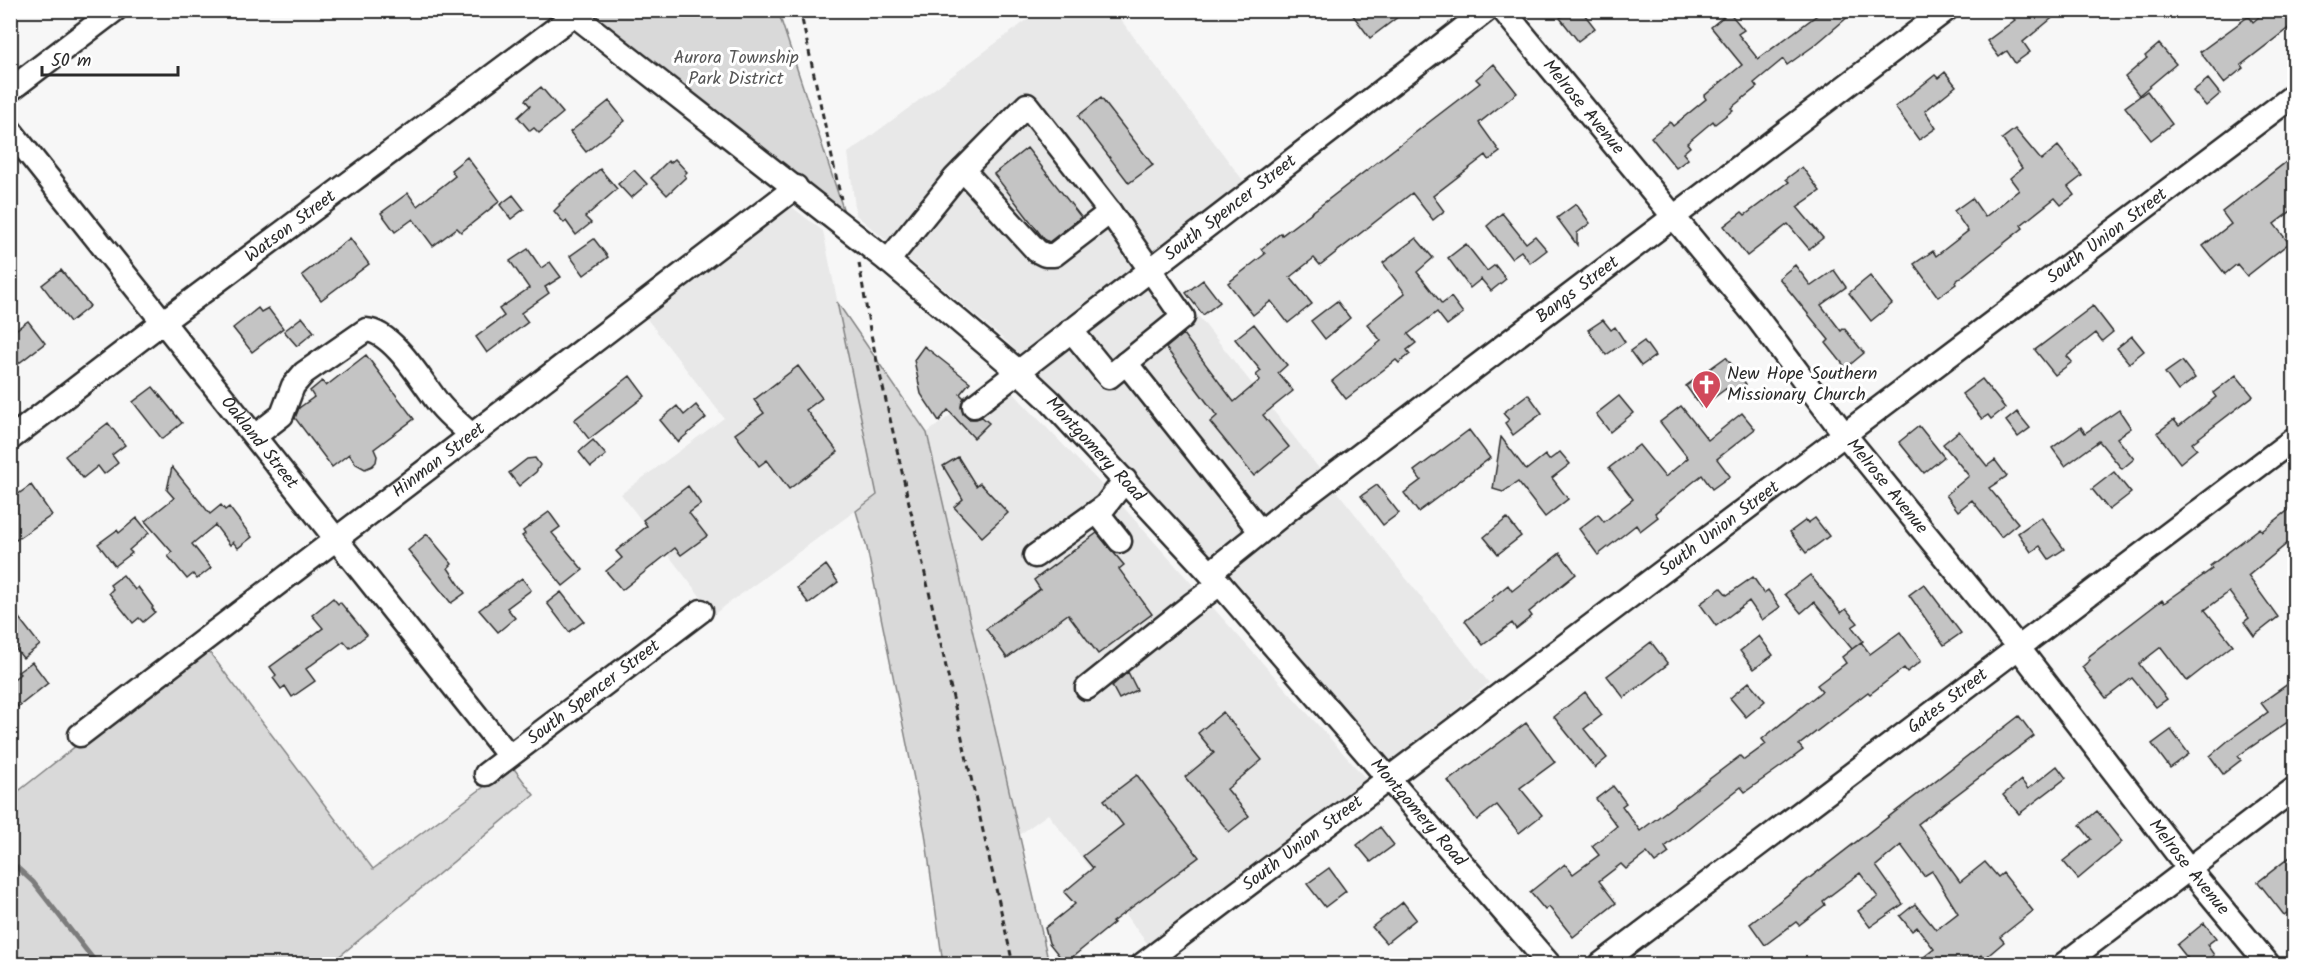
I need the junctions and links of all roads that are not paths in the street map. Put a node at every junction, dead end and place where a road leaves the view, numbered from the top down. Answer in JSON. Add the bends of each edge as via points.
{"nodes":[{"id":1,"x":114,"y":10,"type":"edge"},
{"id":2,"x":1487,"y":10,"type":"edge"},
{"id":3,"x":1503,"y":10,"type":"edge"},
{"id":4,"x":1946,"y":10,"type":"edge"},
{"id":5,"x":571,"y":13,"type":"edge"},
{"id":6,"x":10,"y":90,"type":"edge"},
{"id":7,"x":2295,"y":95,"type":"edge"},
{"id":8,"x":10,"y":130,"type":"edge"},
{"id":9,"x":963,"y":170,"type":"junction"},
{"id":10,"x":796,"y":188,"type":"junction"},
{"id":11,"x":1110,"y":212,"type":"junction"},
{"id":12,"x":1672,"y":217,"type":"junction"},
{"id":13,"x":888,"y":261,"type":"junction"},
{"id":14,"x":1149,"y":270,"type":"junction"},
{"id":15,"x":164,"y":321,"type":"junction"},
{"id":16,"x":1071,"y":330,"type":"junction"},
{"id":17,"x":1126,"y":363,"type":"junction"},
{"id":18,"x":1018,"y":371,"type":"junction"},
{"id":19,"x":974,"y":406,"type":"dead end"},
{"id":20,"x":471,"y":435,"type":"junction"},
{"id":21,"x":1845,"y":435,"type":"junction"},
{"id":22,"x":255,"y":436,"type":"junction"},
{"id":23,"x":10,"y":439,"type":"edge"},
{"id":24,"x":2295,"y":439,"type":"edge"},
{"id":25,"x":1125,"y":480,"type":"junction"},
{"id":26,"x":1097,"y":512,"type":"junction"},
{"id":27,"x":1260,"y":531,"type":"junction"},
{"id":28,"x":336,"y":539,"type":"junction"},
{"id":29,"x":1120,"y":540,"type":"dead end"},
{"id":30,"x":1035,"y":556,"type":"dead end"},
{"id":31,"x":1215,"y":579,"type":"junction"},
{"id":32,"x":700,"y":611,"type":"dead end"},
{"id":33,"x":2018,"y":647,"type":"junction"},
{"id":34,"x":1087,"y":688,"type":"dead end"},
{"id":35,"x":80,"y":735,"type":"dead end"},
{"id":36,"x":509,"y":756,"type":"junction"},
{"id":37,"x":486,"y":774,"type":"dead end"},
{"id":38,"x":1389,"y":780,"type":"junction"},
{"id":39,"x":2295,"y":789,"type":"edge"},
{"id":40,"x":2189,"y":869,"type":"junction"},
{"id":41,"x":1143,"y":964,"type":"edge"},
{"id":42,"x":1549,"y":964,"type":"edge"},
{"id":43,"x":1601,"y":964,"type":"edge"},
{"id":44,"x":2064,"y":964,"type":"edge"},
{"id":45,"x":2268,"y":964,"type":"edge"}],
"edges":[{"from":1,"to":6,"type":"street"},
{"from":2,"to":14,"type":"street","name":"South Spencer Street"},
{"from":3,"to":12,"type":"street","name":"Melrose Avenue"},
{"from":4,"to":12,"type":"street","name":"Bangs Street"},
{"from":5,"to":10,"type":"street","name":"Montgomery Road"},
{"from":5,"to":15,"type":"street","name":"Watson Street"},
{"from":7,"to":21,"type":"street","name":"South Union Street"},
{"from":8,"to":15,"type":"street","name":"Oakland Street"},
{"from":9,"to":11,"type":"street","via":[[1036,250],[1045,255],[1054,255]]},
{"from":9,"to":11,"type":"street","via":[[1027,105]]},
{"from":9,"to":13,"type":"street"},
{"from":10,"to":13,"type":"street","name":"Montgomery Road"},
{"from":10,"to":20,"type":"street","name":"Hinman Street"},
{"from":11,"to":14,"type":"street"},
{"from":12,"to":21,"type":"street","name":"Melrose Avenue","via":[[1758,320]]},
{"from":12,"to":27,"type":"street","name":"Bangs Street"},
{"from":13,"to":18,"type":"street","name":"Montgomery Road"},
{"from":14,"to":16,"type":"street","name":"South Spencer Street"},
{"from":14,"to":17,"type":"street","via":[[1183,317]]},
{"from":15,"to":22,"type":"street","name":"Oakland Street"},
{"from":15,"to":23,"type":"street","name":"Watson Street"},
{"from":16,"to":17,"type":"street","via":[[1108,377]]},
{"from":16,"to":18,"type":"street","name":"South Spencer Street"},
{"from":17,"to":27,"type":"street"},
{"from":18,"to":19,"type":"street","name":"South Spencer Street"},
{"from":18,"to":25,"type":"street","name":"Montgomery Road"},
{"from":20,"to":22,"type":"street","via":[[442,408],[395,347],[374,330],[366,330],[304,373],[293,386],[282,416]]},
{"from":20,"to":28,"type":"street","name":"Hinman Street"},
{"from":21,"to":33,"type":"street","name":"Melrose Avenue"},
{"from":21,"to":38,"type":"street","name":"South Union Street"},
{"from":22,"to":28,"type":"street","name":"Oakland Street"},
{"from":24,"to":33,"type":"street","name":"Gates Street"},
{"from":25,"to":26,"type":"street"},
{"from":25,"to":31,"type":"street","name":"Montgomery Road"},
{"from":26,"to":29,"type":"street"},
{"from":26,"to":30,"type":"street"},
{"from":27,"to":31,"type":"street","name":"Bangs Street"},
{"from":28,"to":35,"type":"street","name":"Hinman Street"},
{"from":28,"to":36,"type":"street","name":"Oakland Street"},
{"from":31,"to":34,"type":"street","name":"Bangs Street","via":[[1191,605]]},
{"from":31,"to":38,"type":"street","name":"Montgomery Road"},
{"from":32,"to":36,"type":"street","name":"South Spencer Street"},
{"from":33,"to":40,"type":"street","name":"Melrose Avenue"},
{"from":33,"to":43,"type":"street","name":"Gates Street"},
{"from":36,"to":37,"type":"street","name":"South Spencer Street"},
{"from":38,"to":41,"type":"street","name":"South Union Street"},
{"from":38,"to":42,"type":"street","name":"Montgomery Road"},
{"from":39,"to":40,"type":"street"},
{"from":40,"to":44,"type":"street"},
{"from":40,"to":45,"type":"street","name":"Melrose Avenue"}]}
